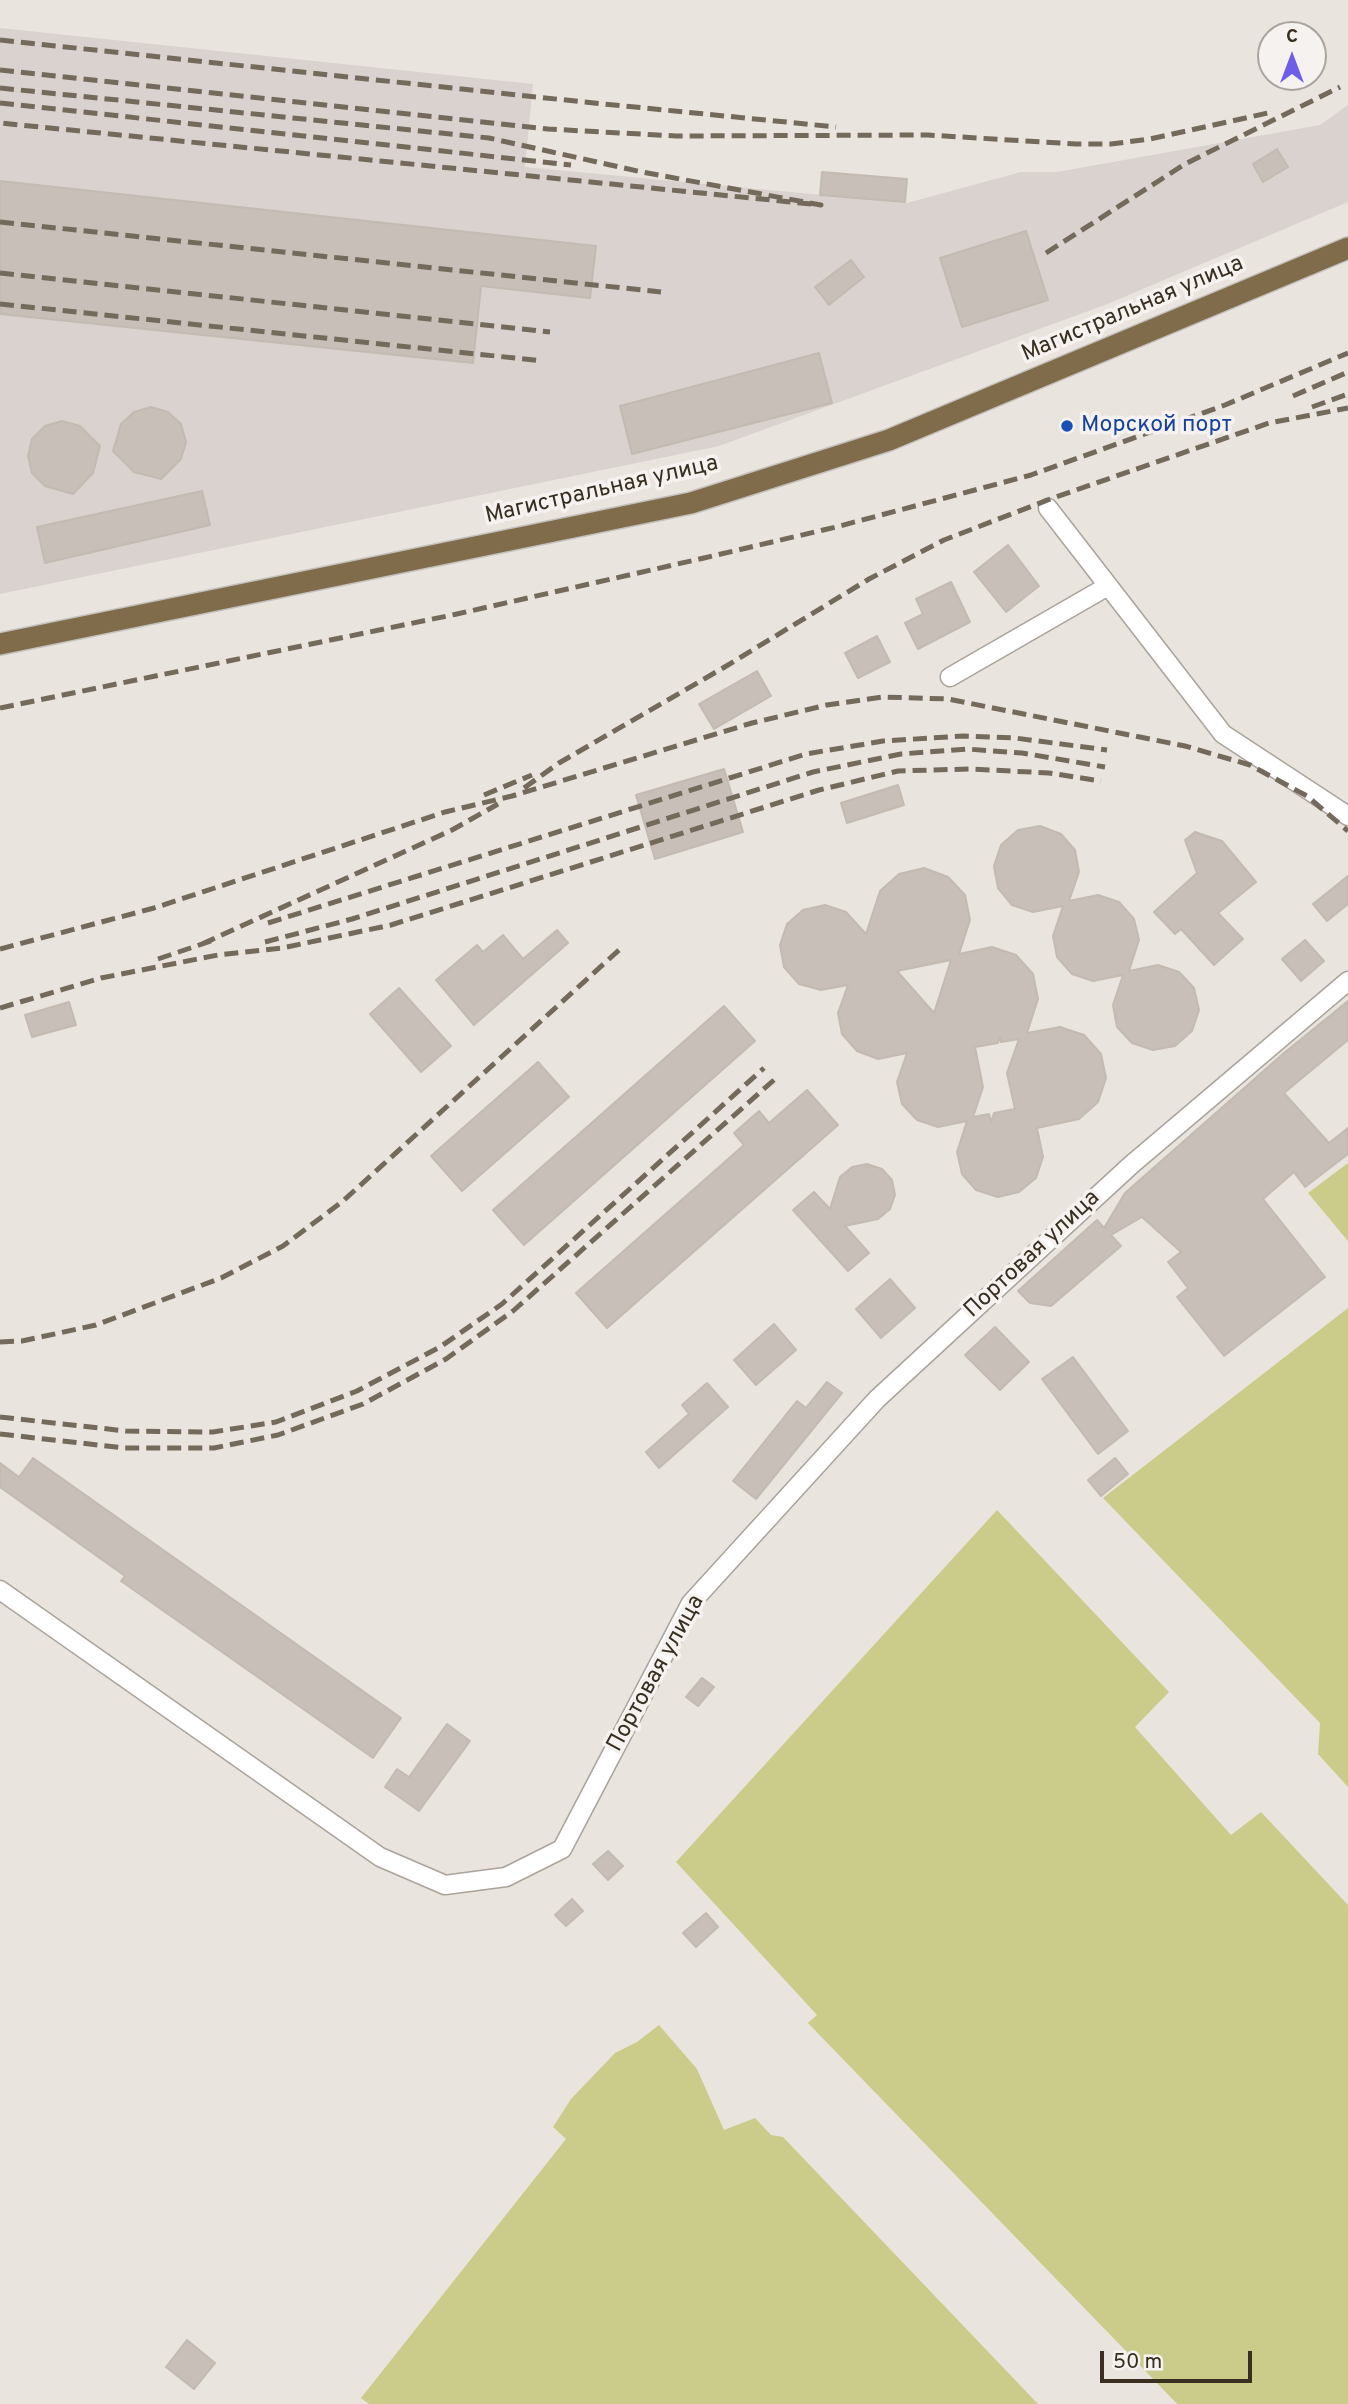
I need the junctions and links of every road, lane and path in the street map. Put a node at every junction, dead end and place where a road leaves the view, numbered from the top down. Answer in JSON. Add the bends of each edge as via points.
{"nodes":[{"id":1,"x":1348,"y":248,"type":"edge"},
{"id":2,"x":1048,"y":508,"type":"dead end"},
{"id":3,"x":1108,"y":586,"type":"junction"},
{"id":4,"x":0,"y":644,"type":"edge"},
{"id":5,"x":950,"y":677,"type":"dead end"},
{"id":6,"x":1348,"y":816,"type":"edge"},
{"id":7,"x":1348,"y":981,"type":"edge"},
{"id":8,"x":0,"y":1590,"type":"edge"}],
"edges":[{"from":1,"to":4,"type":"highway","name":"Магистральная улица","via":[[889,440],[691,503]]},
{"from":2,"to":3,"type":"street"},
{"from":3,"to":5,"type":"street"},
{"from":3,"to":6,"type":"street","via":[[1223,734]]},
{"from":7,"to":8,"type":"street","name":"Портовая улица","via":[[1131,1166],[877,1399],[691,1603],[562,1849],[506,1877],[445,1885],[380,1857]]}]}
